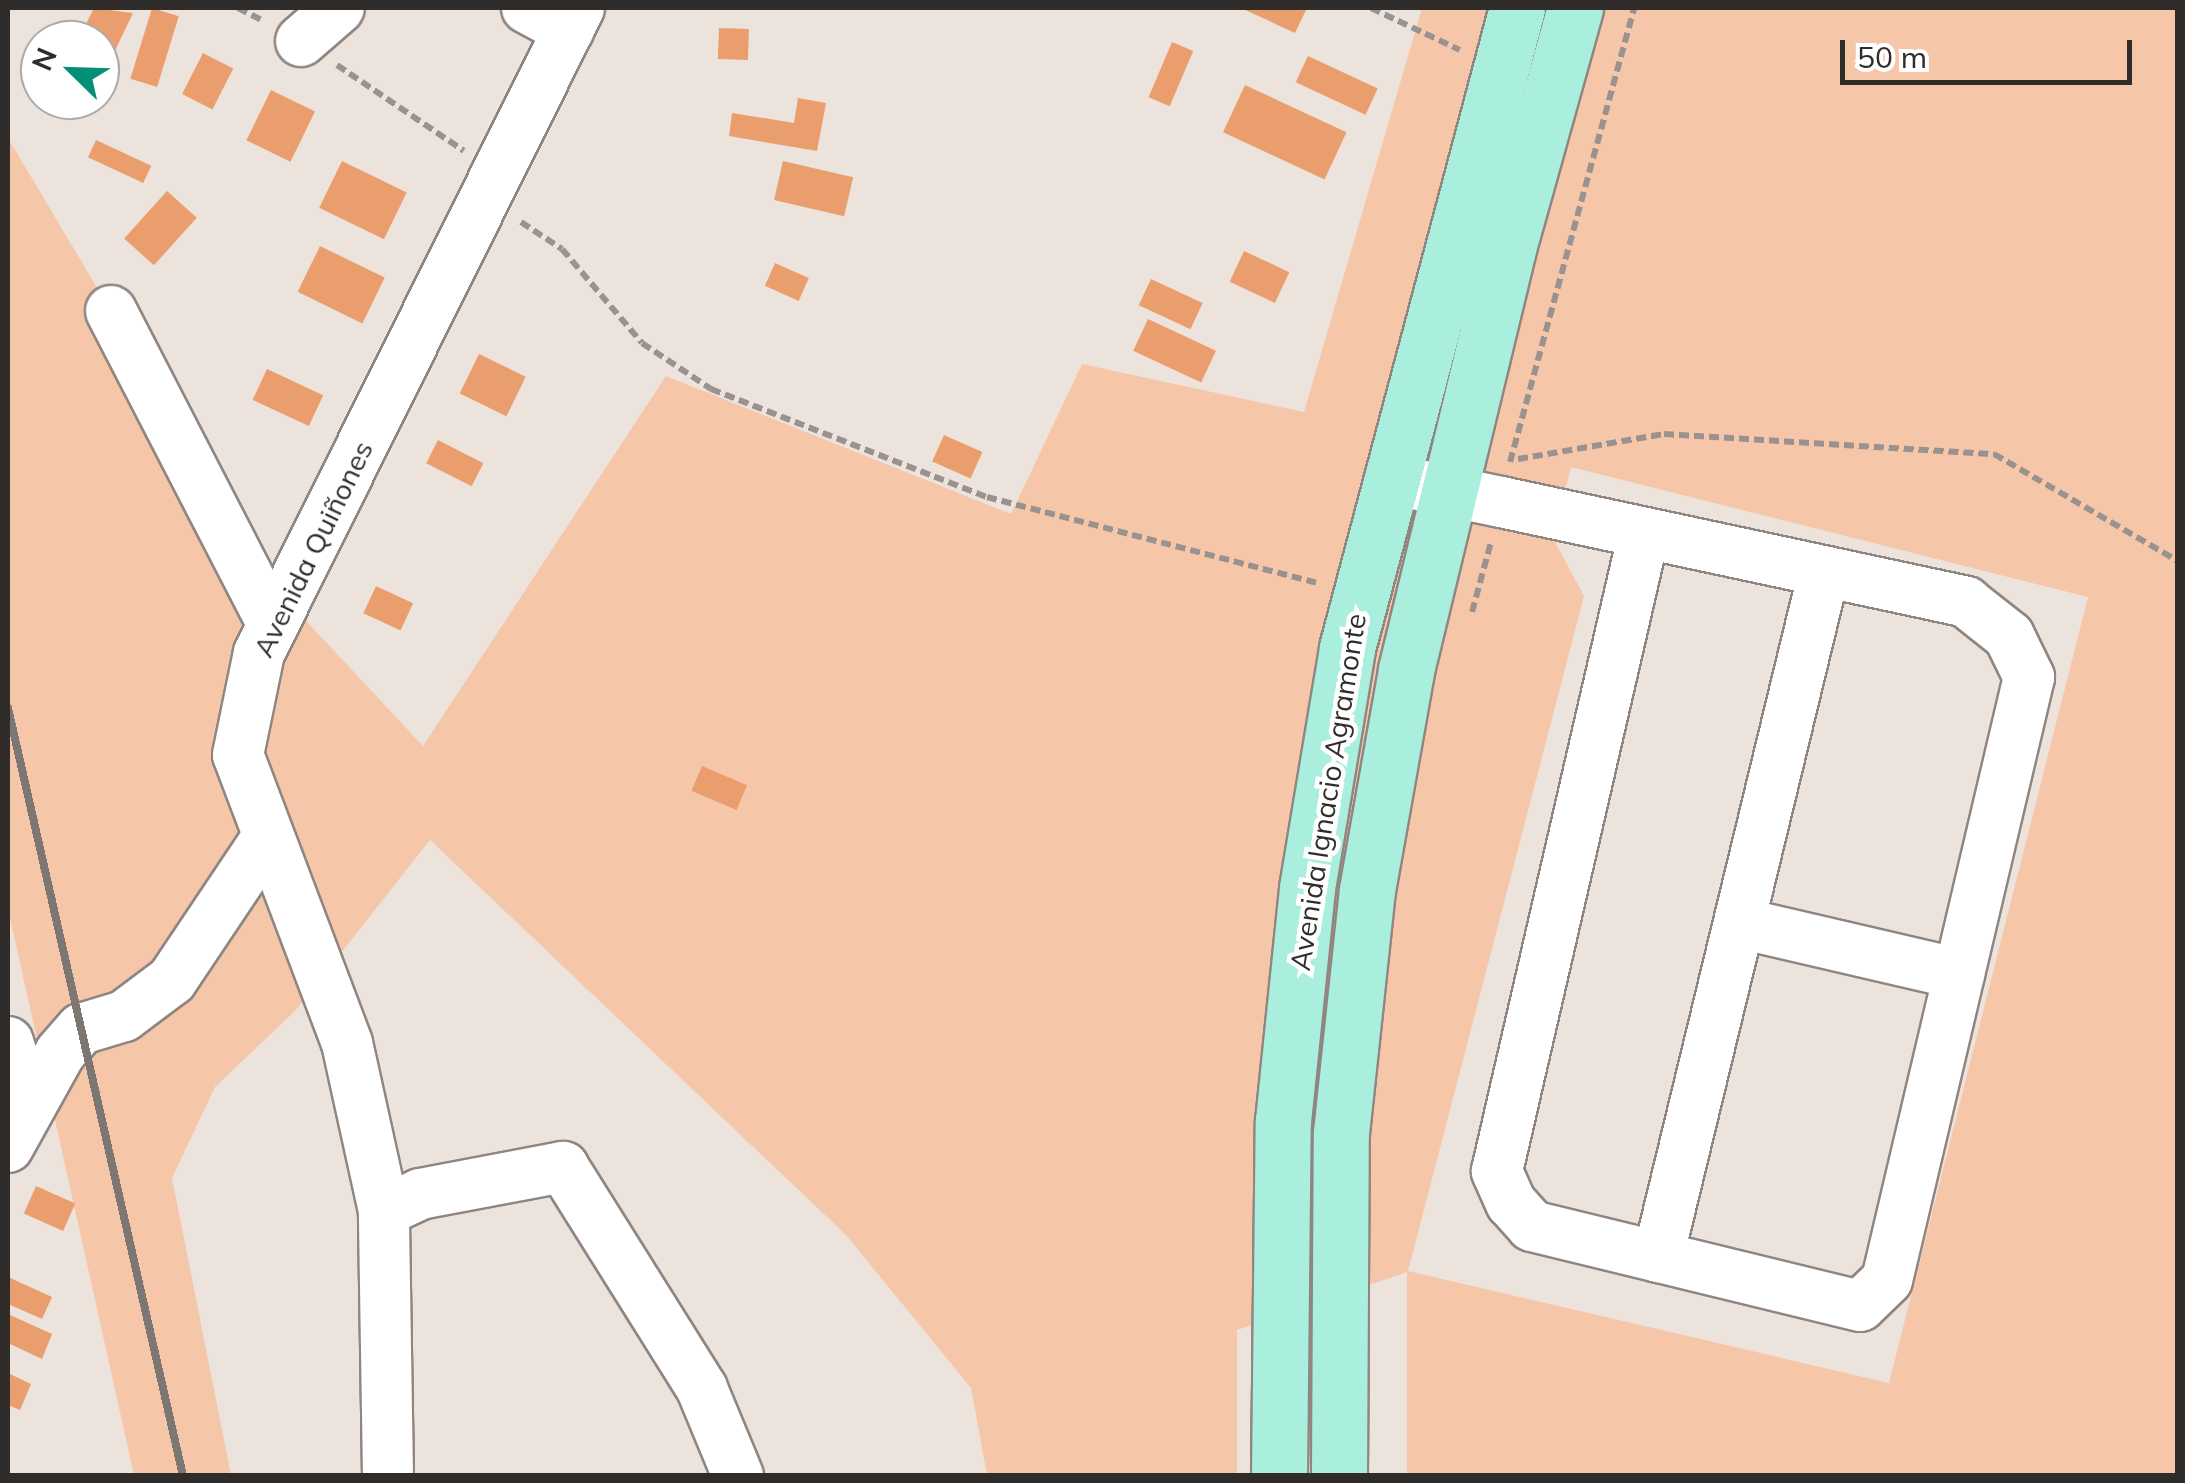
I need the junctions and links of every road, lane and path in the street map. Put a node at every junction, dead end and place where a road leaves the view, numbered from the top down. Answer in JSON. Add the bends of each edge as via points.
{"nodes":[{"id":1,"x":238,"y":8,"type":"edge"},
{"id":2,"x":339,"y":8,"type":"edge"},
{"id":3,"x":1371,"y":8,"type":"edge"},
{"id":4,"x":1517,"y":8,"type":"edge"},
{"id":5,"x":1575,"y":8,"type":"edge"},
{"id":6,"x":1634,"y":8,"type":"edge"},
{"id":7,"x":558,"y":15,"type":"edge"},
{"id":8,"x":301,"y":41,"type":"junction"},
{"id":9,"x":1500,"y":70,"type":"junction"},
{"id":10,"x":490,"y":189,"type":"junction"},
{"id":11,"x":111,"y":311,"type":"dead end"},
{"id":12,"x":1390,"y":479,"type":"junction"},
{"id":13,"x":1487,"y":485,"type":"junction"},
{"id":14,"x":1644,"y":533,"type":"junction"},
{"id":15,"x":2178,"y":561,"type":"edge"},
{"id":16,"x":1824,"y":572,"type":"junction"},
{"id":17,"x":1362,"y":592,"type":"junction"},
{"id":18,"x":273,"y":625,"type":"junction"},
{"id":19,"x":1468,"y":628,"type":"dead end"},
{"id":20,"x":267,"y":838,"type":"junction"},
{"id":21,"x":1740,"y":923,"type":"junction"},
{"id":22,"x":1960,"y":974,"type":"junction"},
{"id":23,"x":8,"y":1042,"type":"edge"},
{"id":24,"x":18,"y":1127,"type":"edge"},
{"id":25,"x":384,"y":1211,"type":"junction"},
{"id":26,"x":1658,"y":1257,"type":"junction"},
{"id":27,"x":388,"y":1476,"type":"edge"},
{"id":28,"x":738,"y":1476,"type":"edge"},
{"id":29,"x":1280,"y":1476,"type":"edge"},
{"id":30,"x":1339,"y":1476,"type":"edge"}],
"edges":[{"from":1,"to":8,"type":"path"},
{"from":2,"to":8,"type":"street"},
{"from":3,"to":9,"type":"path"},
{"from":4,"to":9,"type":"main road","name":"Avenida Ignacio Agramonte"},
{"from":5,"to":13,"type":"main road","name":"Avenida Ignacio Agramonte"},
{"from":6,"to":13,"type":"path"},
{"from":7,"to":10,"type":"street","name":"Avenida Quiñones"},
{"from":8,"to":10,"type":"path"},
{"from":9,"to":12,"type":"main road","name":"Avenida Ignacio Agramonte"},
{"from":10,"to":17,"type":"path","via":[[562,249],[642,343],[712,389],[987,497],[1218,562]]},
{"from":10,"to":18,"type":"street","name":"Avenida Quiñones"},
{"from":11,"to":18,"type":"street"},
{"from":12,"to":13,"type":"street"},
{"from":12,"to":17,"type":"main road","name":"Avenida Ignacio Agramonte"},
{"from":13,"to":14,"type":"street"},
{"from":13,"to":15,"type":"path","via":[[1664,434],[1994,454]]},
{"from":13,"to":19,"type":"path"},
{"from":13,"to":30,"type":"main road","name":"Avenida Ignacio Agramonte","via":[[1406,670],[1367,890],[1341,1133]]},
{"from":14,"to":16,"type":"street"},
{"from":14,"to":26,"type":"street","via":[[1497,1171],[1511,1204],[1532,1226]]},
{"from":16,"to":21,"type":"street"},
{"from":16,"to":22,"type":"street","via":[[1966,602],[2009,636],[2028,677]]},
{"from":17,"to":29,"type":"main road","name":"Avenida Ignacio Agramonte","via":[[1307,888],[1283,1121]]},
{"from":18,"to":20,"type":"street","name":"Avenida Quiñones","via":[[259,654],[238,756]]},
{"from":20,"to":24,"type":"street","via":[[172,980],[124,1016],[81,1029]]},
{"from":20,"to":25,"type":"street","name":"Avenida Quiñones","via":[[347,1043]]},
{"from":21,"to":22,"type":"street"},
{"from":21,"to":26,"type":"street"},
{"from":22,"to":26,"type":"street","via":[[1887,1280],[1872,1298],[1860,1306]]},
{"from":23,"to":24,"type":"street"},
{"from":25,"to":27,"type":"street","name":"Avenida Quiñones"},
{"from":25,"to":28,"type":"street","via":[[420,1194],[563,1167],[702,1389]]}]}
